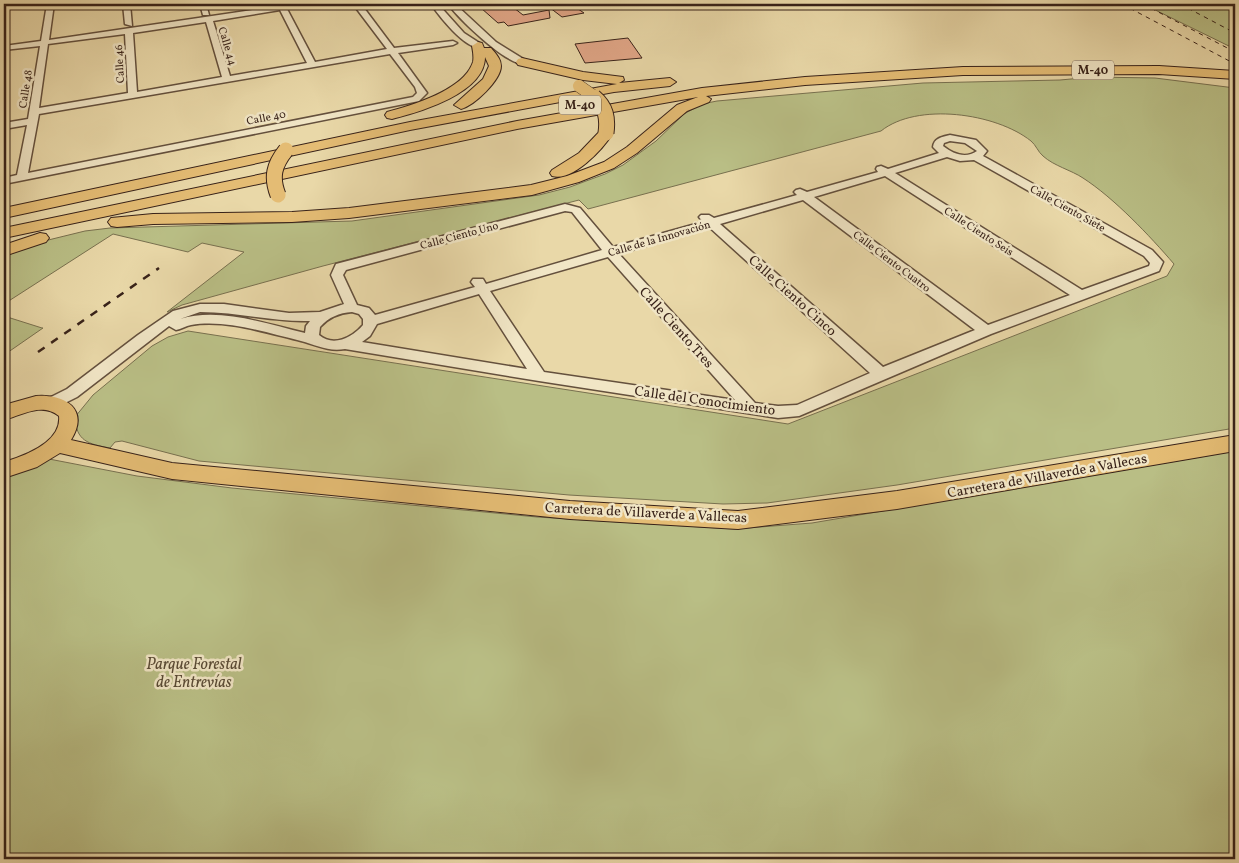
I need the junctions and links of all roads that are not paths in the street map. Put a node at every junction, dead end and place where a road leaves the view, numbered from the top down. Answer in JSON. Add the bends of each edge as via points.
{"nodes":[{"id":1,"x":50,"y":4,"type":"edge"},
{"id":2,"x":126,"y":4,"type":"edge"},
{"id":3,"x":203,"y":4,"type":"edge"},
{"id":4,"x":307,"y":4,"type":"edge"},
{"id":5,"x":357,"y":4,"type":"edge"},
{"id":6,"x":434,"y":4,"type":"edge"},
{"id":7,"x":451,"y":4,"type":"edge"},
{"id":8,"x":273,"y":6,"type":"edge"},
{"id":9,"x":288,"y":6,"type":"edge"},
{"id":10,"x":207,"y":16,"type":"junction"},
{"id":11,"x":133,"y":27,"type":"junction"},
{"id":12,"x":46,"y":39,"type":"junction"},
{"id":13,"x":4,"y":43,"type":"edge"},
{"id":14,"x":453,"y":43,"type":"dead end"},
{"id":15,"x":478,"y":46,"type":"junction"},
{"id":16,"x":4,"y":48,"type":"edge"},
{"id":17,"x":392,"y":51,"type":"junction"},
{"id":18,"x":955,"y":59,"type":"dead end"},
{"id":19,"x":522,"y":62,"type":"junction"},
{"id":20,"x":1166,"y":64,"type":"junction"},
{"id":21,"x":312,"y":65,"type":"junction"},
{"id":22,"x":1235,"y":66,"type":"edge"},
{"id":23,"x":1004,"y":71,"type":"junction"},
{"id":24,"x":914,"y":73,"type":"junction"},
{"id":25,"x":1235,"y":75,"type":"edge"},
{"id":26,"x":226,"y":79,"type":"junction"},
{"id":27,"x":1235,"y":80,"type":"edge"},
{"id":28,"x":132,"y":95,"type":"junction"},
{"id":29,"x":33,"y":116,"type":"junction"},
{"id":30,"x":4,"y":126,"type":"edge"},
{"id":31,"x":410,"y":126,"type":"junction"},
{"id":32,"x":942,"y":150,"type":"junction"},
{"id":33,"x":976,"y":157,"type":"junction"},
{"id":34,"x":883,"y":169,"type":"junction"},
{"id":35,"x":22,"y":177,"type":"junction"},
{"id":36,"x":4,"y":181,"type":"edge"},
{"id":37,"x":802,"y":193,"type":"junction"},
{"id":38,"x":457,"y":200,"type":"junction"},
{"id":39,"x":4,"y":213,"type":"edge"},
{"id":40,"x":349,"y":213,"type":"junction"},
{"id":41,"x":708,"y":220,"type":"junction"},
{"id":42,"x":4,"y":223,"type":"edge"},
{"id":43,"x":64,"y":230,"type":"junction"},
{"id":44,"x":4,"y":233,"type":"edge"},
{"id":45,"x":4,"y":244,"type":"edge"},
{"id":46,"x":608,"y":249,"type":"junction"},
{"id":47,"x":4,"y":251,"type":"edge"},
{"id":48,"x":1157,"y":262,"type":"joint"},
{"id":49,"x":480,"y":285,"type":"junction"},
{"id":50,"x":1080,"y":295,"type":"junction"},
{"id":51,"x":352,"y":308,"type":"junction"},
{"id":52,"x":322,"y":316,"type":"junction"},
{"id":53,"x":370,"y":318,"type":"junction"},
{"id":54,"x":986,"y":331,"type":"junction"},
{"id":55,"x":316,"y":340,"type":"junction"},
{"id":56,"x":346,"y":344,"type":"junction"},
{"id":57,"x":881,"y":374,"type":"junction"},
{"id":58,"x":539,"y":376,"type":"junction"},
{"id":59,"x":51,"y":404,"type":"junction"},
{"id":60,"x":750,"y":407,"type":"junction"},
{"id":61,"x":4,"y":413,"type":"edge"},
{"id":62,"x":68,"y":414,"type":"junction"},
{"id":63,"x":1235,"y":443,"type":"edge"},
{"id":64,"x":56,"y":444,"type":"junction"},
{"id":65,"x":4,"y":470,"type":"edge"}],
"edges":[{"from":1,"to":12,"type":"street","name":"Calle 48"},
{"from":2,"to":11,"type":"street","name":"Calle 46"},
{"from":3,"to":10,"type":"street","name":"Calle 44"},
{"from":4,"to":9,"type":"street"},
{"from":5,"to":17,"type":"street","name":"Calle 40"},
{"from":6,"to":15,"type":"street","via":[[458,32]]},
{"from":7,"to":19,"type":"street","via":[[495,46]]},
{"from":8,"to":9,"type":"street"},
{"from":8,"to":10,"type":"street"},
{"from":9,"to":21,"type":"street"},
{"from":10,"to":11,"type":"street"},
{"from":10,"to":26,"type":"street","name":"Calle 44"},
{"from":11,"to":12,"type":"street"},
{"from":11,"to":28,"type":"street","name":"Calle 46"},
{"from":12,"to":13,"type":"street"},
{"from":12,"to":16,"type":"street"},
{"from":12,"to":29,"type":"street","name":"Calle 48"},
{"from":14,"to":17,"type":"street"},
{"from":15,"to":31,"type":"highway","via":[[492,55],[495,64],[487,84],[459,106]]},
{"from":15,"to":40,"type":"highway","bridge":true,"via":[[482,55],[478,67],[468,80],[446,96],[420,107],[316,134],[286,150],[279,159],[272,183],[278,195],[288,203],[306,209]]},
{"from":17,"to":21,"type":"street"},
{"from":17,"to":35,"type":"street","name":"Calle 40","via":[[419,87],[422,93],[416,98]]},
{"from":18,"to":20,"type":"highway"},
{"from":19,"to":31,"type":"highway","via":[[583,76],[621,80],[683,79],[614,88]]},
{"from":19,"to":38,"type":"highway","bridge":true,"via":[[591,93],[604,106],[608,120],[606,133],[584,158],[553,175]]},
{"from":20,"to":22,"type":"highway","number":"M-40"},
{"from":20,"to":42,"type":"highway","number":"M-40","via":[[908,67],[697,86],[565,108]]},
{"from":21,"to":26,"type":"street"},
{"from":23,"to":24,"type":"highway","number":"M-40"},
{"from":23,"to":25,"type":"highway","number":"M-40","via":[[1159,70]]},
{"from":23,"to":27,"type":"highway","via":[[1167,73]]},
{"from":24,"to":38,"type":"highway","via":[[710,97],[682,108],[632,150],[608,165],[532,190]]},
{"from":24,"to":44,"type":"highway","number":"M-40","via":[[759,85],[586,112]]},
{"from":26,"to":28,"type":"street"},
{"from":28,"to":29,"type":"street"},
{"from":29,"to":30,"type":"street"},
{"from":29,"to":35,"type":"street","name":"Calle 48"},
{"from":31,"to":39,"type":"highway"},
{"from":32,"to":33,"type":"street","via":[[962,158]]},
{"from":32,"to":33,"type":"street","via":[[938,144],[944,139],[965,140],[981,148],[981,154]]},
{"from":32,"to":34,"type":"street","name":"Calle de la Innovación"},
{"from":33,"to":48,"type":"street","name":"Calle Ciento Siete","via":[[1148,253]]},
{"from":34,"to":37,"type":"street","name":"Calle de la Innovación"},
{"from":34,"to":50,"type":"street","name":"Calle Ciento Seis"},
{"from":35,"to":36,"type":"street","name":"Calle 40"},
{"from":37,"to":41,"type":"street","name":"Calle de la Innovación"},
{"from":37,"to":54,"type":"street","name":"Calle Ciento Cuatro"},
{"from":38,"to":40,"type":"highway"},
{"from":40,"to":43,"type":"highway","via":[[153,219]]},
{"from":41,"to":46,"type":"street","name":"Calle de la Innovación"},
{"from":41,"to":57,"type":"street","name":"Calle Ciento Cinco"},
{"from":43,"to":45,"type":"highway"},
{"from":43,"to":47,"type":"highway"},
{"from":46,"to":49,"type":"street","name":"Calle de la Innovación"},
{"from":46,"to":51,"type":"street","name":"Calle Ciento Uno","via":[[576,210],[564,207],[340,267],[336,274]]},
{"from":46,"to":60,"type":"street","name":"Calle Ciento Tres"},
{"from":48,"to":50,"type":"street","name":"Calle del Conocimiento","via":[[1154,268]]},
{"from":49,"to":53,"type":"street","name":"Calle de la Innovación"},
{"from":49,"to":58,"type":"street"},
{"from":50,"to":54,"type":"street","name":"Calle del Conocimiento"},
{"from":51,"to":52,"type":"street"},
{"from":51,"to":53,"type":"street"},
{"from":52,"to":55,"type":"street","via":[[311,331]]},
{"from":52,"to":59,"type":"street","via":[[290,317],[224,308],[200,308],[178,314],[72,393]]},
{"from":53,"to":56,"type":"street","via":[[367,332]]},
{"from":54,"to":57,"type":"street","name":"Calle del Conocimiento"},
{"from":55,"to":56,"type":"street","via":[[329,345]]},
{"from":55,"to":62,"type":"street","via":[[220,321],[191,320],[158,335],[79,397]]},
{"from":56,"to":58,"type":"street","name":"Calle del Conocimiento"},
{"from":57,"to":60,"type":"street","name":"Calle del Conocimiento","via":[[799,410],[778,412]]},
{"from":58,"to":60,"type":"street","name":"Calle del Conocimiento"},
{"from":59,"to":61,"type":"main road","via":[[28,405]]},
{"from":59,"to":62,"type":"main road","via":[[62,407]]},
{"from":62,"to":64,"type":"main road","via":[[65,433]]},
{"from":63,"to":64,"type":"main road","name":"Carretera de Villaverde a Vallecas","via":[[897,500],[738,520],[570,510],[182,472]]},
{"from":64,"to":65,"type":"main road","via":[[24,464]]}]}
